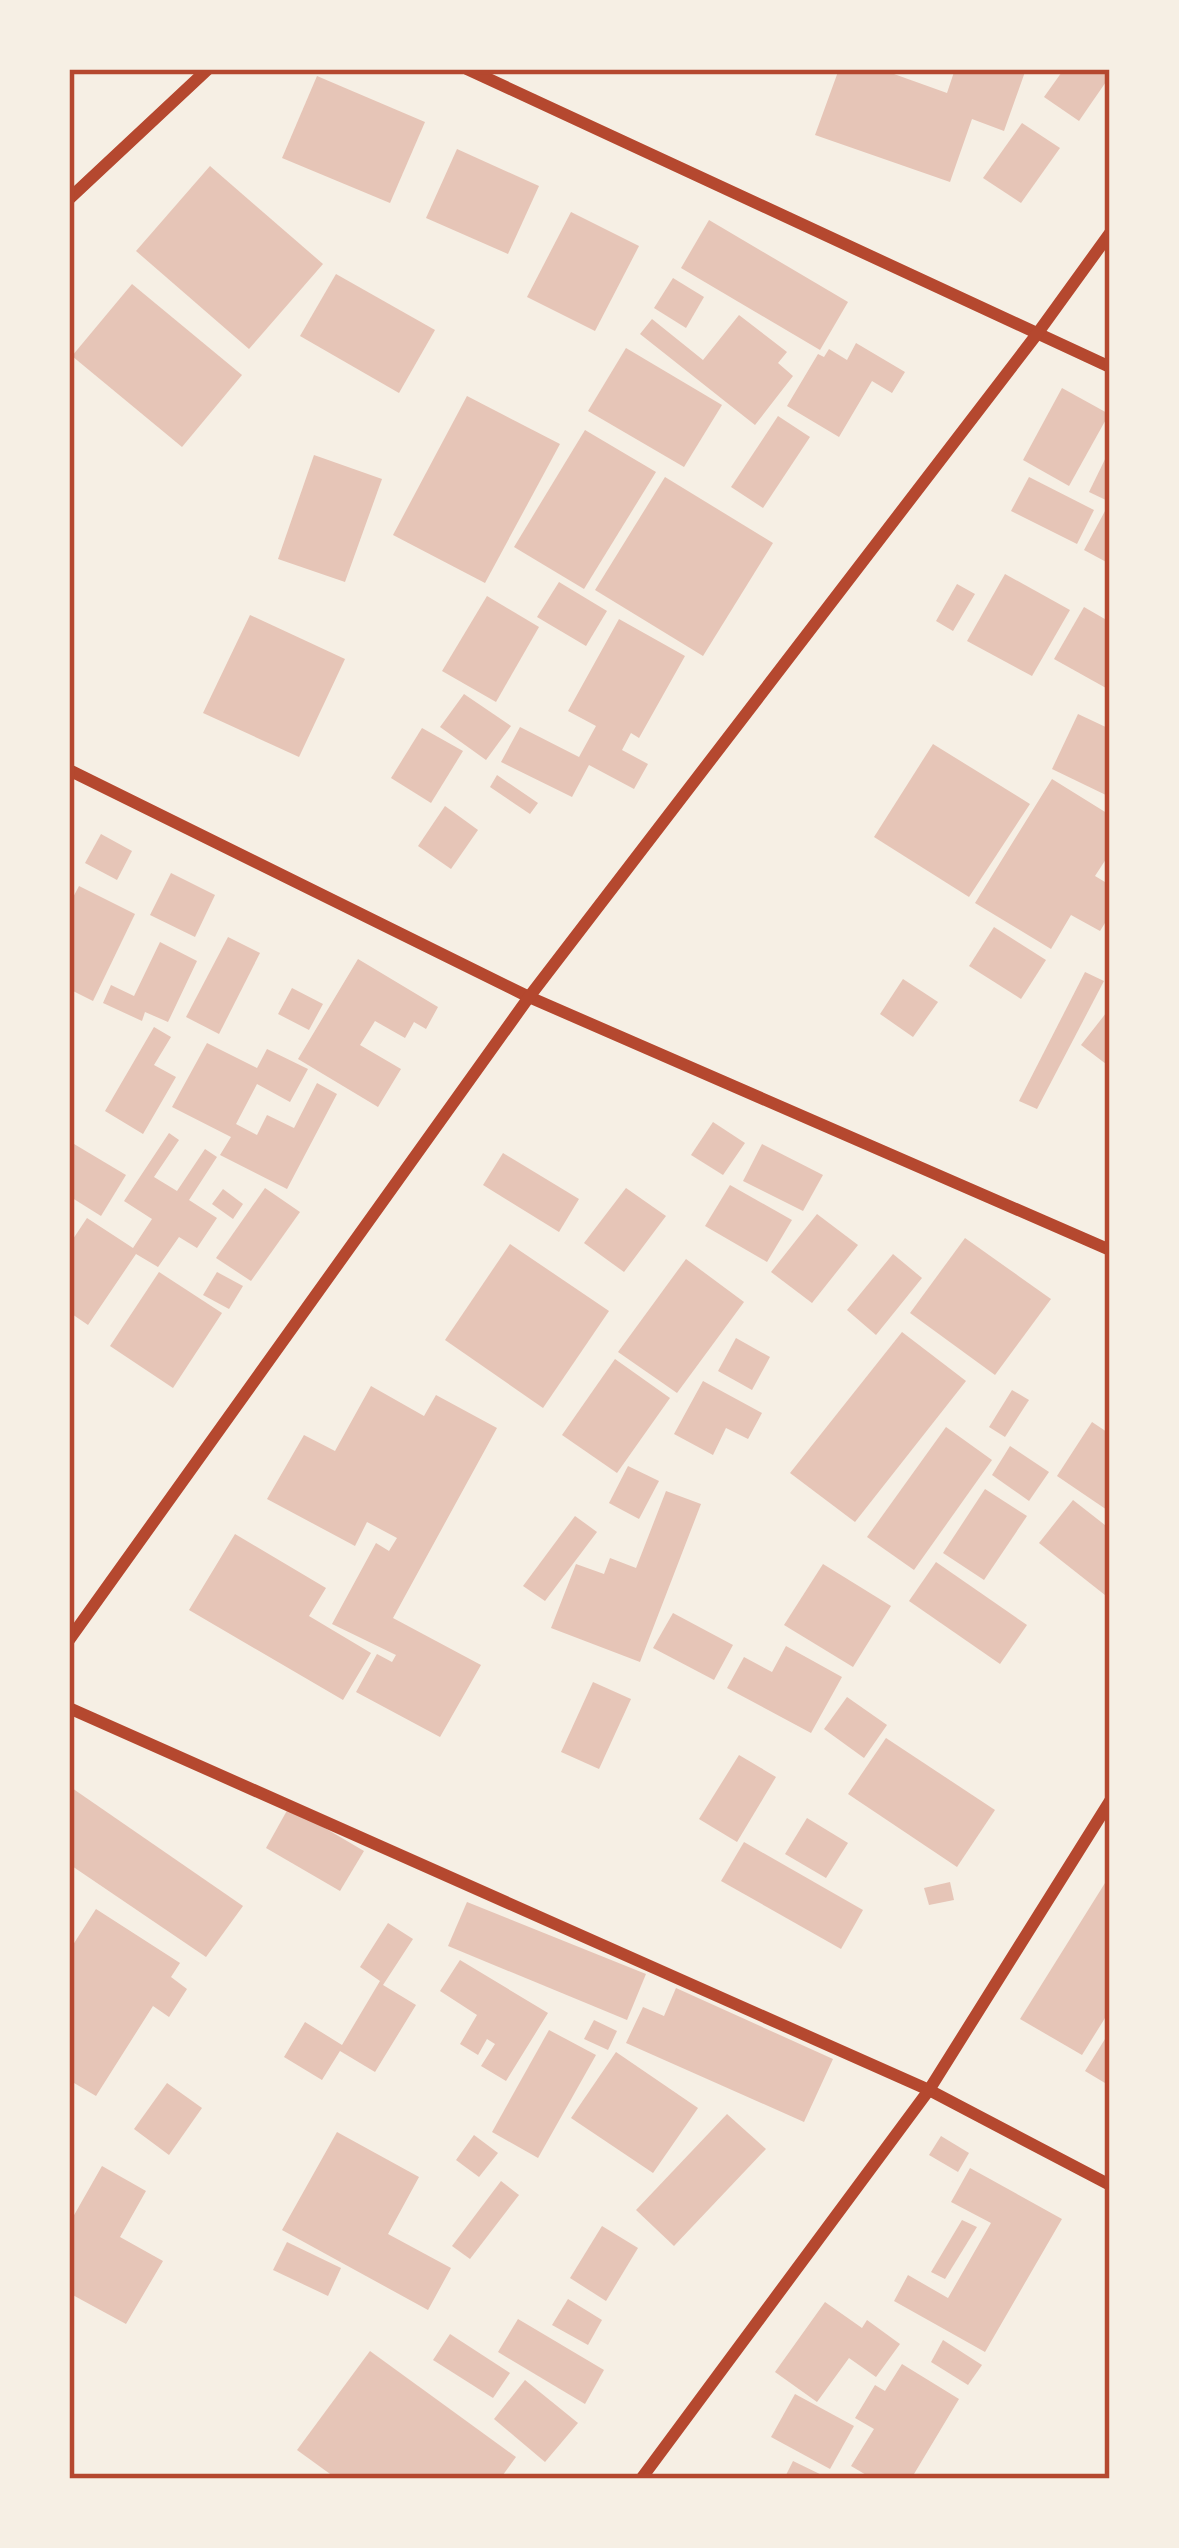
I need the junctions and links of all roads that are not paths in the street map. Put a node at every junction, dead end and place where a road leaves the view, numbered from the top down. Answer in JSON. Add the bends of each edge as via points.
{"nodes":[{"id":1,"x":208,"y":69,"type":"edge"},
{"id":2,"x":467,"y":69,"type":"edge"},
{"id":3,"x":69,"y":199,"type":"edge"},
{"id":4,"x":1110,"y":233,"type":"edge"},
{"id":5,"x":1037,"y":334,"type":"junction"},
{"id":6,"x":1110,"y":368,"type":"edge"},
{"id":7,"x":69,"y":770,"type":"edge"},
{"id":8,"x":529,"y":997,"type":"junction"},
{"id":9,"x":1110,"y":1250,"type":"edge"},
{"id":10,"x":69,"y":1640,"type":"edge"},
{"id":11,"x":69,"y":1708,"type":"edge"},
{"id":12,"x":1110,"y":1801,"type":"edge"},
{"id":13,"x":929,"y":2090,"type":"junction"},
{"id":14,"x":1110,"y":2185,"type":"edge"},
{"id":15,"x":641,"y":2479,"type":"edge"}],
"edges":[{"from":1,"to":3,"type":"street"},
{"from":2,"to":5,"type":"street"},
{"from":4,"to":5,"type":"street"},
{"from":5,"to":6,"type":"street"},
{"from":5,"to":8,"type":"street"},
{"from":7,"to":8,"type":"street"},
{"from":8,"to":9,"type":"street"},
{"from":8,"to":10,"type":"street"},
{"from":11,"to":13,"type":"street"},
{"from":12,"to":13,"type":"street"},
{"from":13,"to":14,"type":"street"},
{"from":13,"to":15,"type":"street"}]}
